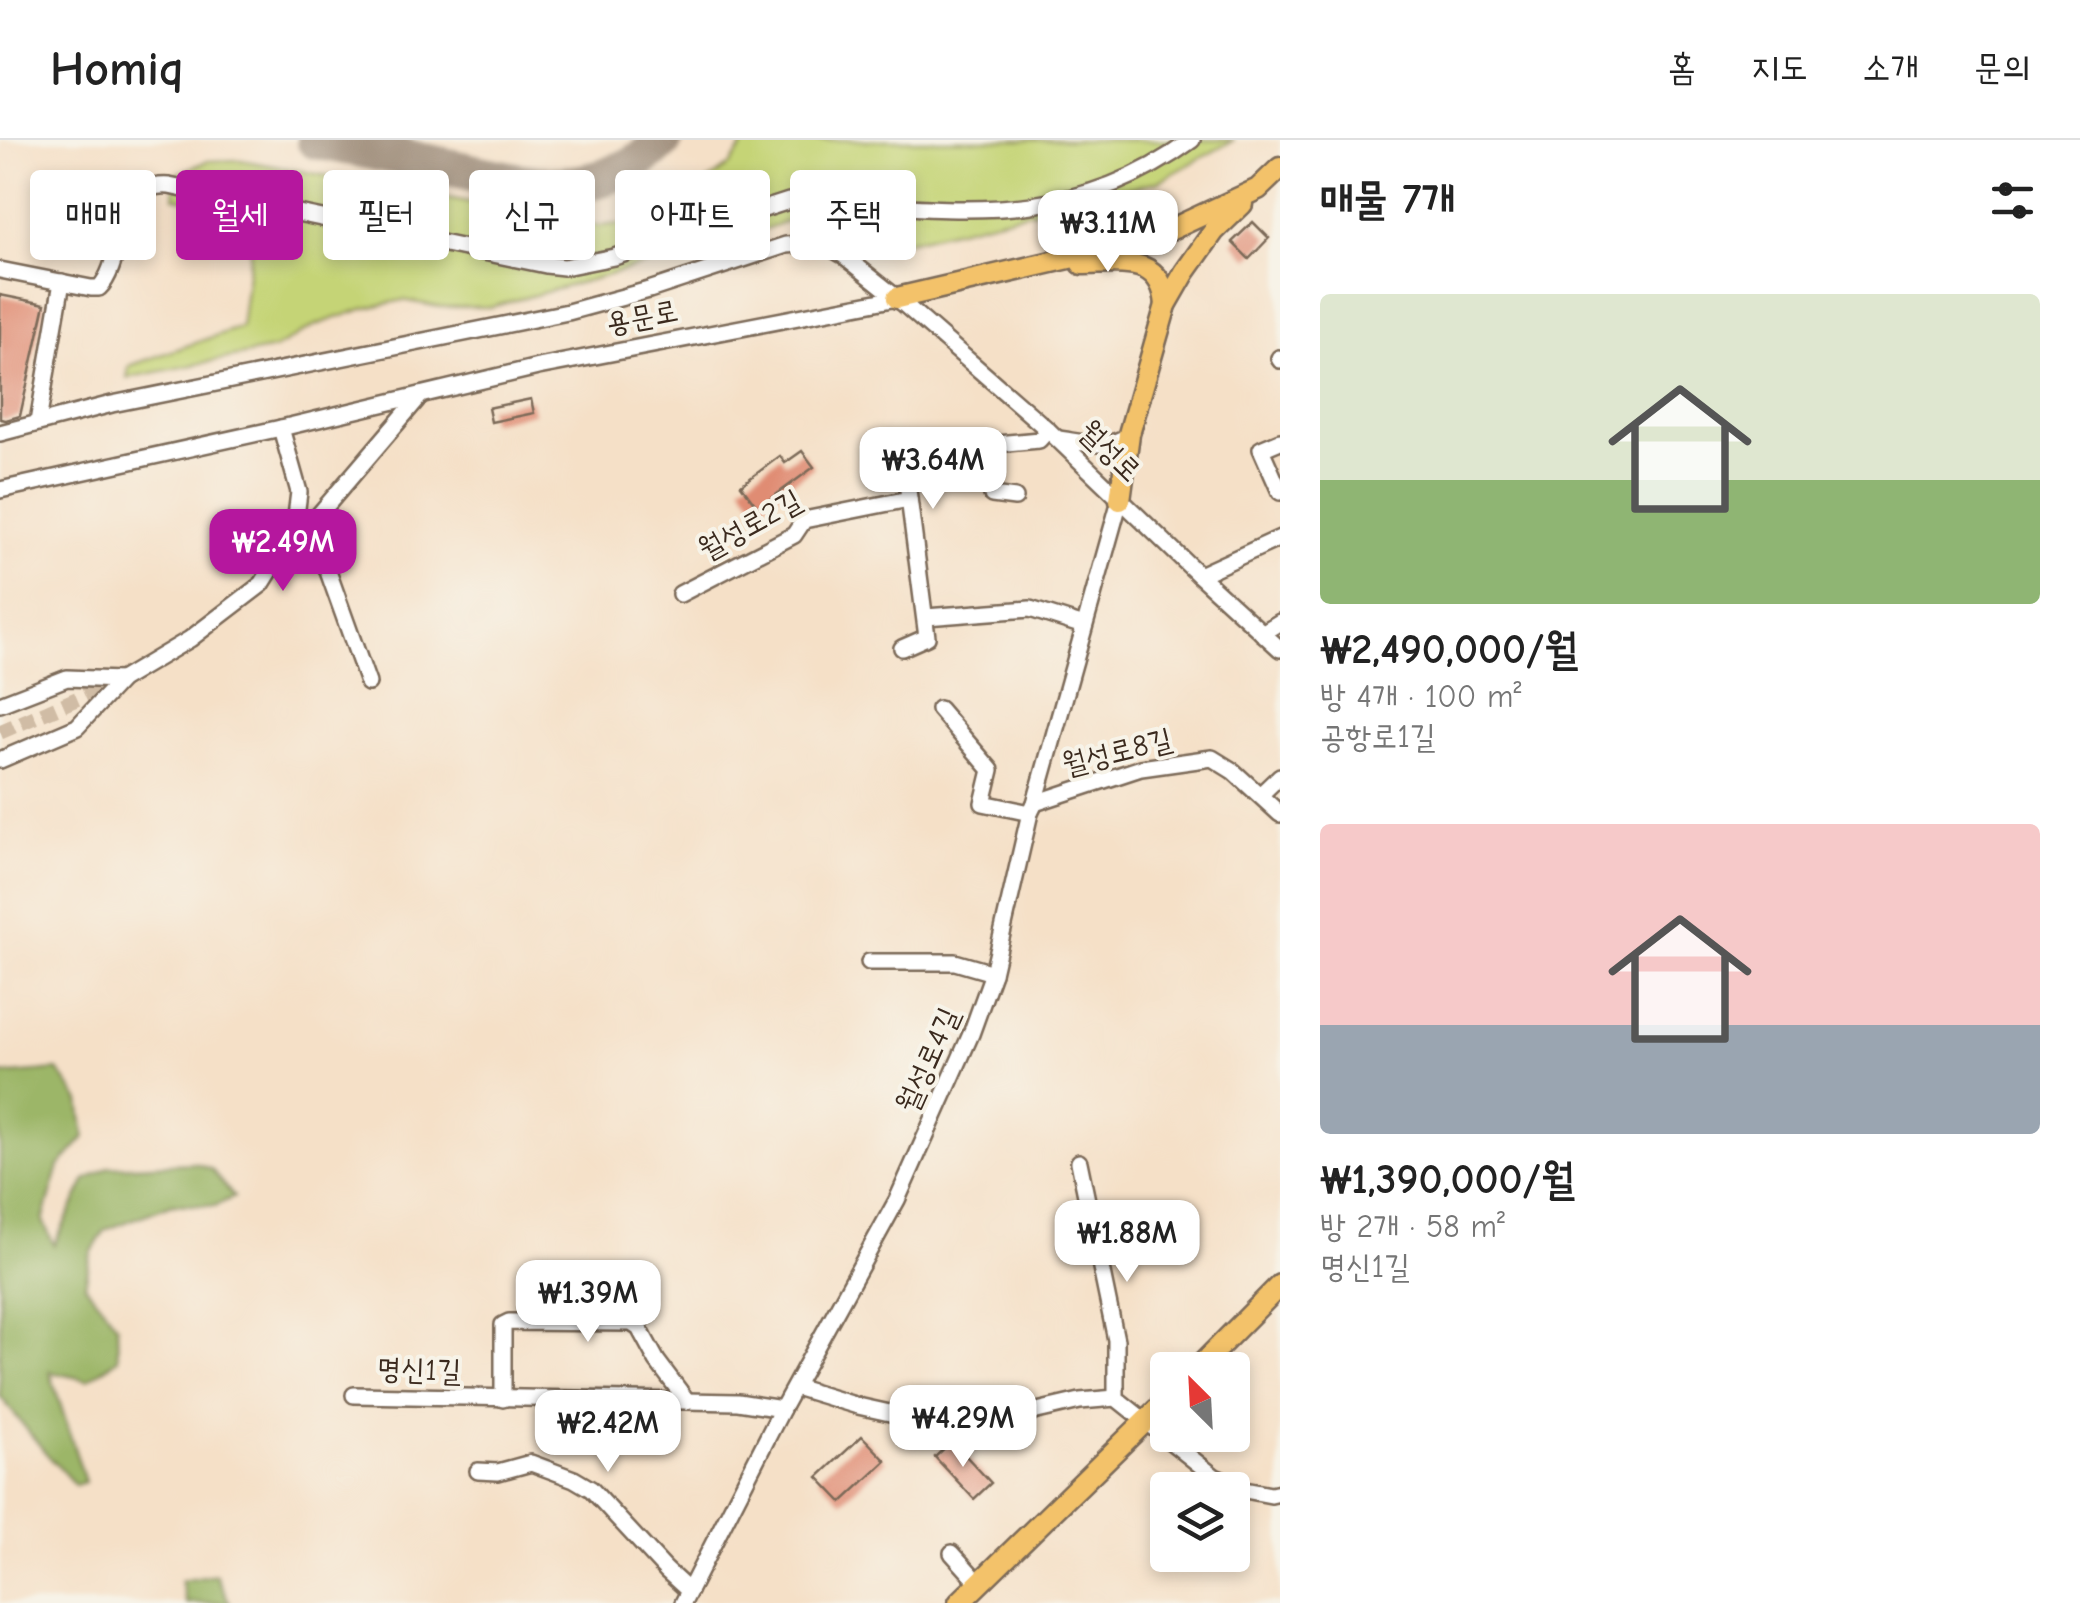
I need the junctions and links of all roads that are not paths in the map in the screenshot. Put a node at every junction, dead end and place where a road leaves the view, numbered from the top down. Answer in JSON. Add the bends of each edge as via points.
{"nodes":[{"id":1,"x":1192,"y":140,"type":"edge"},
{"id":2,"x":1280,"y":168,"type":"edge"},
{"id":3,"x":1258,"y":189,"type":"junction"},
{"id":4,"x":1045,"y":264,"type":"junction"},
{"id":5,"x":0,"y":270,"type":"edge"},
{"id":6,"x":62,"y":282,"type":"junction"},
{"id":7,"x":896,"y":298,"type":"junction"},
{"id":8,"x":1166,"y":305,"type":"junction"},
{"id":9,"x":421,"y":395,"type":"junction"},
{"id":10,"x":38,"y":422,"type":"junction"},
{"id":11,"x":281,"y":428,"type":"junction"},
{"id":12,"x":0,"y":432,"type":"edge"},
{"id":13,"x":1129,"y":434,"type":"junction"},
{"id":14,"x":1053,"y":435,"type":"junction"},
{"id":15,"x":1280,"y":440,"type":"edge"},
{"id":16,"x":984,"y":444,"type":"junction"},
{"id":17,"x":0,"y":490,"type":"edge"},
{"id":18,"x":1280,"y":492,"type":"edge"},
{"id":19,"x":1016,"y":498,"type":"dead end"},
{"id":20,"x":908,"y":499,"type":"junction"},
{"id":21,"x":1120,"y":500,"type":"junction"},
{"id":22,"x":311,"y":524,"type":"junction"},
{"id":23,"x":1280,"y":538,"type":"edge"},
{"id":24,"x":271,"y":571,"type":"junction"},
{"id":25,"x":1199,"y":576,"type":"junction"},
{"id":26,"x":680,"y":594,"type":"dead end"},
{"id":27,"x":926,"y":617,"type":"junction"},
{"id":28,"x":1280,"y":622,"type":"edge"},
{"id":29,"x":1084,"y":626,"type":"junction"},
{"id":30,"x":1262,"y":633,"type":"junction"},
{"id":31,"x":902,"y":648,"type":"dead end"},
{"id":32,"x":1280,"y":649,"type":"edge"},
{"id":33,"x":121,"y":680,"type":"junction"},
{"id":34,"x":368,"y":683,"type":"dead end"},
{"id":35,"x":0,"y":704,"type":"edge"},
{"id":36,"x":939,"y":709,"type":"dead end"},
{"id":37,"x":0,"y":760,"type":"edge"},
{"id":38,"x":1280,"y":776,"type":"edge"},
{"id":39,"x":1260,"y":795,"type":"junction"},
{"id":40,"x":1032,"y":808,"type":"junction"},
{"id":41,"x":1280,"y":814,"type":"edge"},
{"id":42,"x":869,"y":962,"type":"dead end"},
{"id":43,"x":993,"y":973,"type":"junction"},
{"id":44,"x":1079,"y":1162,"type":"dead end"},
{"id":45,"x":1280,"y":1284,"type":"edge"},
{"id":46,"x":1214,"y":1352,"type":"edge"},
{"id":47,"x":794,"y":1388,"type":"junction"},
{"id":48,"x":354,"y":1395,"type":"dead end"},
{"id":49,"x":1116,"y":1398,"type":"junction"},
{"id":50,"x":503,"y":1400,"type":"junction"},
{"id":51,"x":687,"y":1401,"type":"junction"},
{"id":52,"x":782,"y":1409,"type":"junction"},
{"id":53,"x":1150,"y":1416,"type":"edge"},
{"id":54,"x":1146,"y":1420,"type":"junction"},
{"id":55,"x":478,"y":1470,"type":"dead end"},
{"id":56,"x":1280,"y":1493,"type":"edge"},
{"id":57,"x":952,"y":1553,"type":"dead end"},
{"id":58,"x":979,"y":1583,"type":"junction"},
{"id":59,"x":686,"y":1597,"type":"edge"},
{"id":60,"x":959,"y":1603,"type":"edge"}],
"edges":[{"from":1,"to":6,"type":"street","via":[[1123,182],[1027,207],[789,202],[614,257],[564,266],[153,186],[128,212],[102,285]]},
{"from":2,"to":3,"type":"main road","name":"용문로"},
{"from":3,"to":4,"type":"main road","name":"용문로","via":[[1172,229]]},
{"from":3,"to":8,"type":"main road","via":[[1214,231]]},
{"from":4,"to":7,"type":"main road","name":"용문로"},
{"from":4,"to":8,"type":"main road","via":[[1136,264],[1158,277]]},
{"from":5,"to":6,"type":"street"},
{"from":6,"to":10,"type":"street"},
{"from":7,"to":9,"type":"street","name":"용문로"},
{"from":7,"to":10,"type":"street","name":"월성로","via":[[843,255],[803,242],[568,312]]},
{"from":7,"to":14,"type":"street","name":"월성로"},
{"from":8,"to":13,"type":"main road"},
{"from":9,"to":11,"type":"street","name":"용문로"},
{"from":9,"to":22,"type":"street"},
{"from":10,"to":12,"type":"street","name":"월성로"},
{"from":11,"to":17,"type":"street","name":"용문로"},
{"from":11,"to":24,"type":"street","via":[[300,492],[294,533]]},
{"from":13,"to":14,"type":"street","via":[[1104,445]]},
{"from":13,"to":21,"type":"main road"},
{"from":14,"to":16,"type":"street","via":[[1024,444]]},
{"from":14,"to":21,"type":"street","name":"월성로"},
{"from":15,"to":18,"type":"street","via":[[1261,450]]},
{"from":16,"to":19,"type":"street","via":[[992,495]]},
{"from":16,"to":20,"type":"street","via":[[904,460]]},
{"from":20,"to":26,"type":"street","name":"월성로2길","via":[[804,520],[794,535]]},
{"from":20,"to":27,"type":"street"},
{"from":21,"to":25,"type":"street","name":"월성로"},
{"from":21,"to":29,"type":"street","name":"월성로4길"},
{"from":22,"to":24,"type":"street"},
{"from":22,"to":34,"type":"street"},
{"from":23,"to":25,"type":"street"},
{"from":24,"to":33,"type":"street","via":[[190,639]]},
{"from":25,"to":30,"type":"street","name":"월성로"},
{"from":27,"to":29,"type":"street","via":[[1030,609]]},
{"from":27,"to":31,"type":"street","via":[[927,637]]},
{"from":28,"to":30,"type":"street"},
{"from":29,"to":40,"type":"street","name":"월성로4길"},
{"from":30,"to":32,"type":"street","name":"월성로"},
{"from":33,"to":35,"type":"street","via":[[67,678]]},
{"from":33,"to":37,"type":"street","via":[[77,727]]},
{"from":36,"to":40,"type":"street","via":[[990,770],[983,803]]},
{"from":38,"to":39,"type":"street"},
{"from":39,"to":40,"type":"street","name":"월성로8길","via":[[1212,758],[1141,768]]},
{"from":39,"to":41,"type":"street","name":"월성로8길"},
{"from":40,"to":43,"type":"street","name":"월성로4길"},
{"from":42,"to":43,"type":"street","via":[[955,962]]},
{"from":43,"to":47,"type":"street","name":"월성로4길","via":[[897,1200]]},
{"from":44,"to":49,"type":"street","via":[[1116,1340]]},
{"from":45,"to":46,"type":"main road"},
{"from":47,"to":49,"type":"street","via":[[970,1428]]},
{"from":47,"to":52,"type":"street","name":"월성로4길"},
{"from":48,"to":50,"type":"street","name":"명신1길"},
{"from":49,"to":54,"type":"street"},
{"from":50,"to":51,"type":"street","name":"명신1길"},
{"from":50,"to":51,"type":"street","via":[[503,1324],[509,1322],[631,1324]]},
{"from":51,"to":52,"type":"street","name":"명신1길"},
{"from":52,"to":59,"type":"street","name":"월성로4길"},
{"from":53,"to":54,"type":"main road"},
{"from":54,"to":56,"type":"street","via":[[1215,1477],[1245,1490]]},
{"from":54,"to":58,"type":"main road"},
{"from":55,"to":59,"type":"street","via":[[531,1463],[574,1479]]},
{"from":57,"to":58,"type":"street"},
{"from":58,"to":60,"type":"main road"}]}
